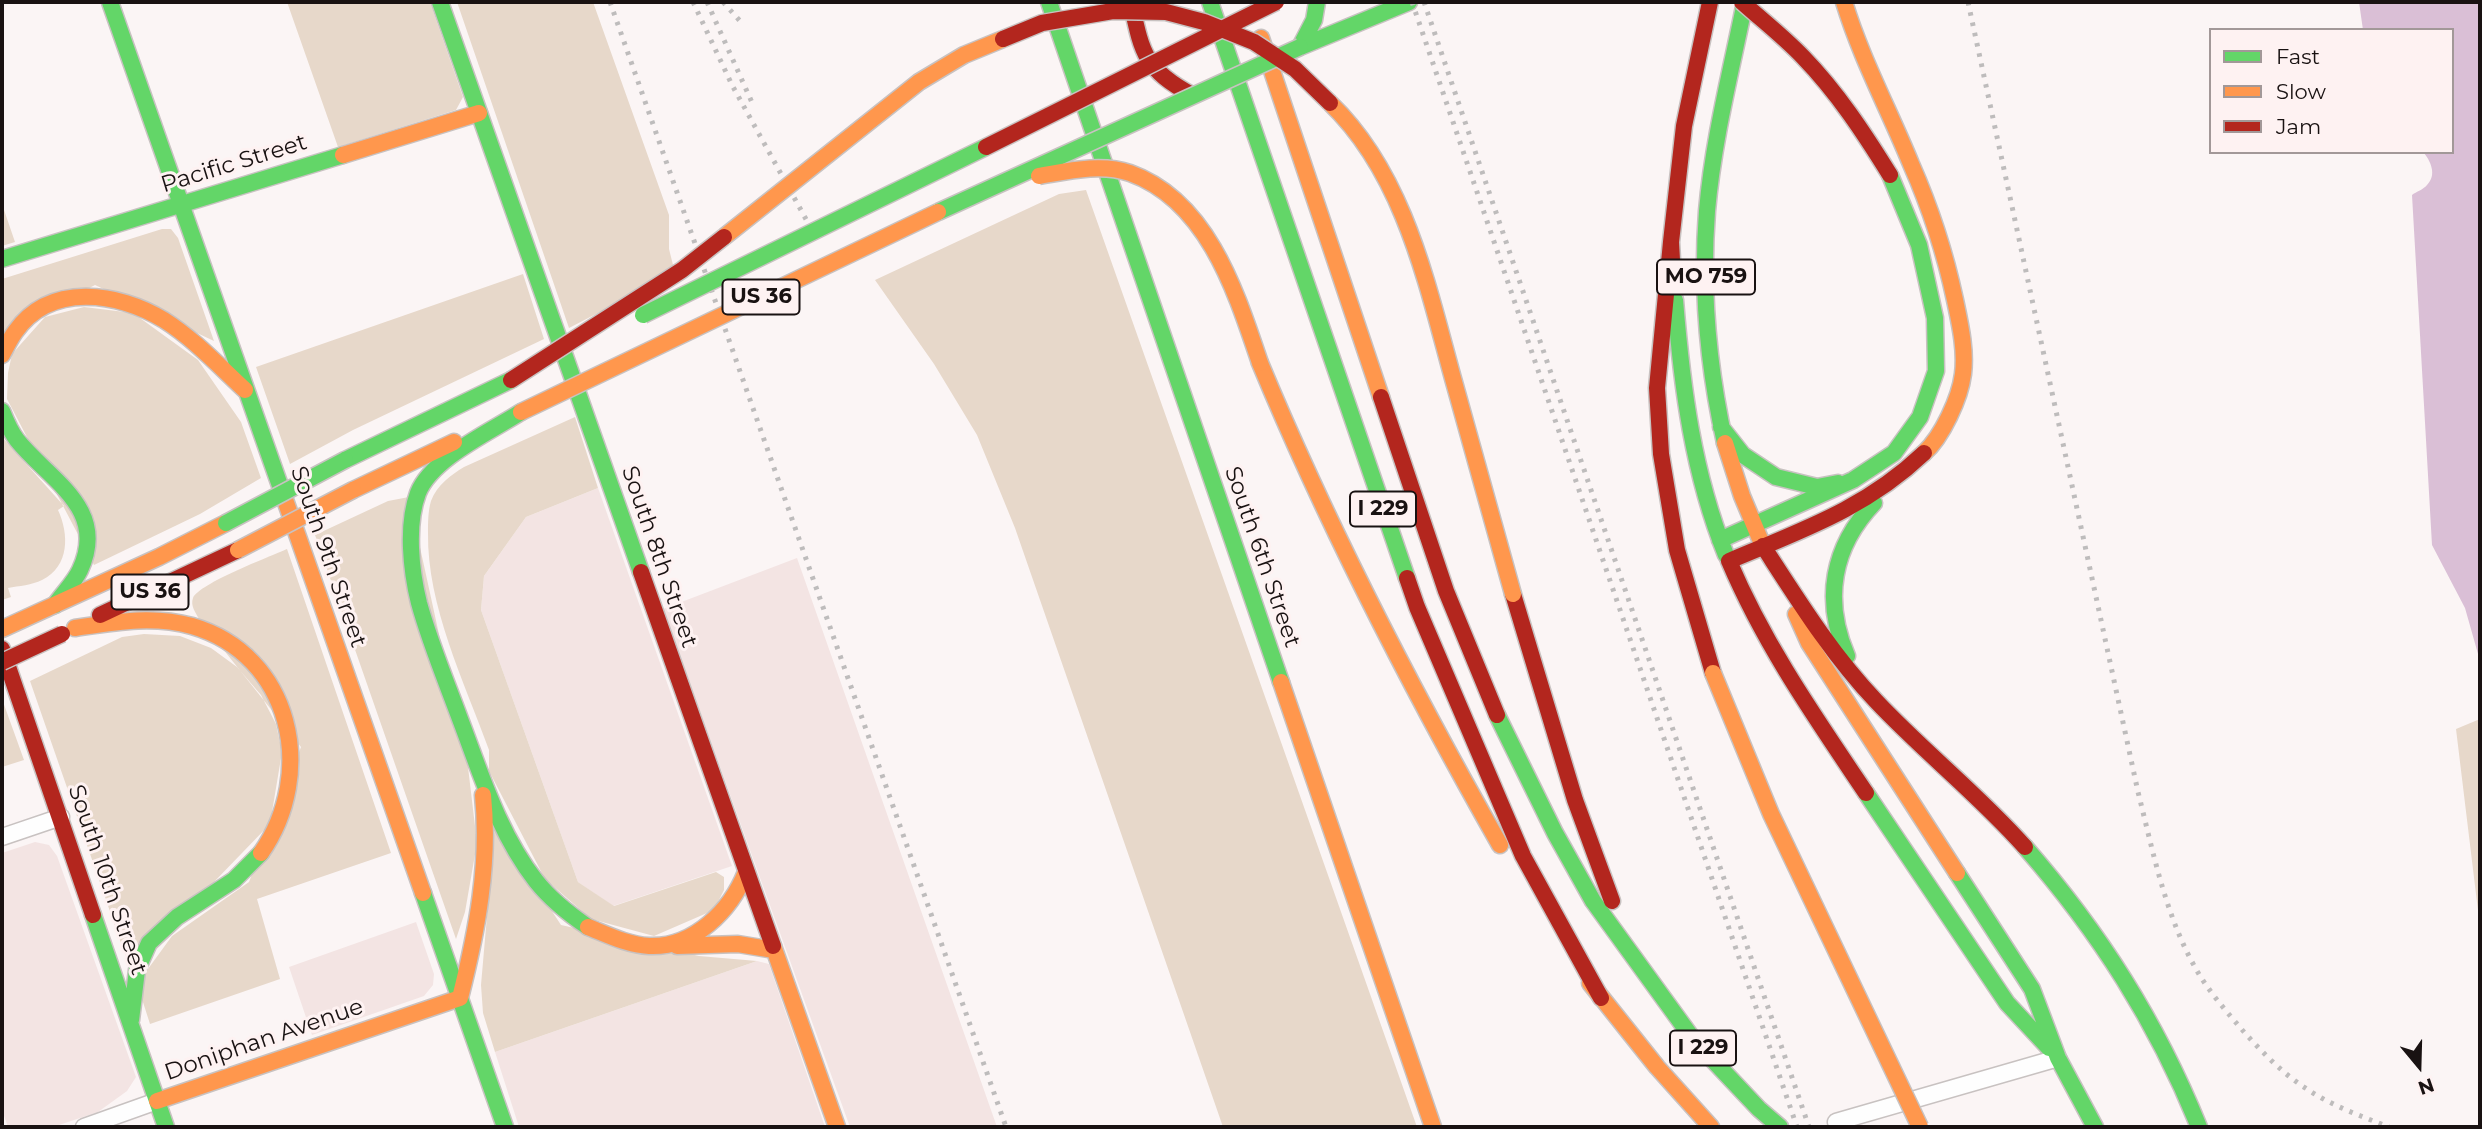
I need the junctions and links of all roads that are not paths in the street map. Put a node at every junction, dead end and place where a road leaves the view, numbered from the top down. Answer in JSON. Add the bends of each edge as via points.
{"nodes":[{"id":1,"x":110,"y":2,"type":"edge"},
{"id":2,"x":440,"y":2,"type":"edge"},
{"id":3,"x":1049,"y":2,"type":"edge"},
{"id":4,"x":1131,"y":2,"type":"edge"},
{"id":5,"x":1210,"y":2,"type":"edge"},
{"id":6,"x":1249,"y":2,"type":"edge"},
{"id":7,"x":1276,"y":2,"type":"edge"},
{"id":8,"x":1317,"y":2,"type":"edge"},
{"id":9,"x":1409,"y":2,"type":"edge"},
{"id":10,"x":1710,"y":2,"type":"edge"},
{"id":11,"x":1743,"y":2,"type":"edge"},
{"id":12,"x":1844,"y":2,"type":"edge"},
{"id":13,"x":1300,"y":47,"type":"junction"},
{"id":14,"x":1149,"y":66,"type":"junction"},
{"id":15,"x":1192,"y":95,"type":"junction"},
{"id":16,"x":479,"y":114,"type":"junction"},
{"id":17,"x":1001,"y":182,"type":"junction"},
{"id":18,"x":181,"y":204,"type":"junction"},
{"id":19,"x":1671,"y":242,"type":"junction"},
{"id":20,"x":2,"y":259,"type":"edge"},
{"id":21,"x":2,"y":355,"type":"edge"},
{"id":22,"x":511,"y":380,"type":"junction"},
{"id":23,"x":245,"y":390,"type":"junction"},
{"id":24,"x":2,"y":411,"type":"edge"},
{"id":25,"x":521,"y":412,"type":"junction"},
{"id":26,"x":1721,"y":427,"type":"junction"},
{"id":27,"x":1898,"y":478,"type":"junction"},
{"id":28,"x":1853,"y":480,"type":"junction"},
{"id":29,"x":1754,"y":526,"type":"junction"},
{"id":30,"x":1720,"y":540,"type":"junction"},
{"id":31,"x":1763,"y":546,"type":"junction"},
{"id":32,"x":1729,"y":561,"type":"junction"},
{"id":33,"x":53,"y":606,"type":"junction"},
{"id":34,"x":2,"y":629,"type":"edge"},
{"id":35,"x":68,"y":631,"type":"junction"},
{"id":36,"x":2,"y":649,"type":"edge"},
{"id":37,"x":2,"y":662,"type":"edge"},
{"id":38,"x":1860,"y":685,"type":"junction"},
{"id":39,"x":479,"y":770,"type":"junction"},
{"id":40,"x":61,"y":817,"type":"junction"},
{"id":41,"x":2,"y":837,"type":"edge"},
{"id":42,"x":746,"y":872,"type":"junction"},
{"id":43,"x":665,"y":946,"type":"junction"},
{"id":44,"x":774,"y":950,"type":"junction"},
{"id":45,"x":1636,"y":960,"type":"junction"},
{"id":46,"x":460,"y":998,"type":"junction"},
{"id":47,"x":1601,"y":998,"type":"junction"},
{"id":48,"x":131,"y":1020,"type":"junction"},
{"id":49,"x":2058,"y":1058,"type":"junction"},
{"id":50,"x":157,"y":1101,"type":"junction"},
{"id":51,"x":1836,"y":1122,"type":"dead end"},
{"id":52,"x":83,"y":1127,"type":"edge"},
{"id":53,"x":166,"y":1127,"type":"edge"},
{"id":54,"x":505,"y":1127,"type":"edge"},
{"id":55,"x":837,"y":1127,"type":"edge"},
{"id":56,"x":1433,"y":1127,"type":"edge"},
{"id":57,"x":1711,"y":1127,"type":"edge"},
{"id":58,"x":1780,"y":1127,"type":"edge"},
{"id":59,"x":1920,"y":1127,"type":"edge"},
{"id":60,"x":2095,"y":1127,"type":"edge"},
{"id":61,"x":2199,"y":1127,"type":"edge"}],
"edges":[{"from":1,"to":18,"type":"main road","name":"South 9th Street"},
{"from":2,"to":16,"type":"main road","name":"South 8th Street"},
{"from":3,"to":56,"type":"main road","name":"South 6th Street"},
{"from":4,"to":14,"type":"main road"},
{"from":5,"to":47,"type":"main road","number":"I 229","via":[[1417,607],[1523,856]]},
{"from":6,"to":45,"type":"main road","number":"I 229","via":[[1451,604],[1498,718],[1555,833],[1593,901]]},
{"from":7,"to":14,"type":"main road","number":"US 36","bridge":true},
{"from":8,"to":13,"type":"main road","via":[[1317,15]]},
{"from":9,"to":13,"type":"main road","number":"US 36"},
{"from":10,"to":19,"type":"main road","number":"MO 759","via":[[1684,126]]},
{"from":11,"to":26,"type":"main road","number":"MO 759","via":[[1713,166],[1706,247],[1706,308]]},
{"from":11,"to":28,"type":"main road","bridge":true,"via":[[1801,55],[1864,134],[1889,175],[1919,245],[1936,318],[1936,371],[1920,417],[1894,453]]},
{"from":12,"to":27,"type":"main road","via":[[1938,235],[1962,332],[1963,375],[1949,417],[1935,443]]},
{"from":13,"to":15,"type":"main road","number":"US 36","bridge":true},
{"from":14,"to":15,"type":"main road","via":[[1164,81]]},
{"from":14,"to":22,"type":"main road","number":"US 36","bridge":true},
{"from":15,"to":17,"type":"main road","number":"US 36","bridge":true},
{"from":16,"to":18,"type":"main road","name":"Pacific Street"},
{"from":16,"to":42,"type":"main road","name":"South 8th Street"},
{"from":17,"to":25,"type":"main road","number":"US 36","bridge":true},
{"from":17,"to":47,"type":"main road","bridge":true,"via":[[1093,168],[1127,172],[1160,187],[1190,214],[1238,299],[1297,455],[1408,678],[1514,869]]},
{"from":18,"to":20,"type":"main road","name":"Pacific Street"},
{"from":18,"to":23,"type":"main road","name":"South 9th Street"},
{"from":19,"to":30,"type":"main road","via":[[1679,365],[1694,452]]},
{"from":19,"to":59,"type":"main road","bridge":true,"via":[[1657,388],[1661,454],[1677,550],[1713,673],[1771,814]]},
{"from":21,"to":23,"type":"main road","via":[[20,324],[44,304],[80,295],[106,297],[133,303],[164,320]]},
{"from":22,"to":33,"type":"main road","number":"US 36","bridge":true},
{"from":22,"to":45,"type":"main road","bridge":true,"via":[[682,270],[919,82],[964,55],[1042,23],[1113,11],[1166,12],[1254,42],[1295,69],[1350,122],[1404,216],[1575,800]]},
{"from":23,"to":46,"type":"main road","name":"South 9th Street"},
{"from":24,"to":33,"type":"main road","via":[[16,439],[72,495],[85,518],[88,533],[82,566]]},
{"from":25,"to":35,"type":"main road","number":"US 36","bridge":true},
{"from":25,"to":39,"type":"main road","via":[[438,467],[425,481],[414,518],[419,602]]},
{"from":26,"to":28,"type":"main road","via":[[1743,456],[1776,477],[1817,487]]},
{"from":26,"to":29,"type":"main road","number":"MO 759"},
{"from":27,"to":31,"type":"main road","via":[[1839,515]]},
{"from":27,"to":38,"type":"main road","via":[[1856,522],[1839,558],[1833,595],[1838,635]]},
{"from":28,"to":29,"type":"main road"},
{"from":29,"to":30,"type":"main road"},
{"from":29,"to":31,"type":"main road","number":"MO 759"},
{"from":30,"to":32,"type":"main road"},
{"from":31,"to":32,"type":"main road"},
{"from":31,"to":38,"type":"main road"},
{"from":31,"to":49,"type":"main road","via":[[1809,643],[2032,989]]},
{"from":32,"to":49,"type":"main road","via":[[1782,668],[1885,825],[2007,1003]]},
{"from":33,"to":34,"type":"main road","number":"US 36"},
{"from":35,"to":37,"type":"main road","number":"US 36","bridge":true},
{"from":35,"to":48,"type":"main road","via":[[142,618],[197,627],[223,639],[260,672],[285,715],[290,740],[290,787],[276,832],[234,879],[149,942],[137,972]]},
{"from":36,"to":40,"type":"main road","name":"South 10th Street"},
{"from":38,"to":61,"type":"main road","via":[[1987,807],[2086,918],[2152,1024]]},
{"from":39,"to":43,"type":"main road","via":[[517,854],[548,896],[586,927],[638,945]]},
{"from":39,"to":46,"type":"main road","via":[[486,826],[484,868]]},
{"from":40,"to":41,"type":"street"},
{"from":40,"to":48,"type":"main road","name":"South 10th Street"},
{"from":42,"to":43,"type":"main road","via":[[739,892],[721,915],[705,928]]},
{"from":42,"to":44,"type":"main road","name":"South 8th Street"},
{"from":43,"to":44,"type":"main road","via":[[730,943]]},
{"from":44,"to":55,"type":"main road","name":"South 8th Street"},
{"from":45,"to":58,"type":"main road","number":"I 229","via":[[1693,1038]]},
{"from":46,"to":50,"type":"main road","name":"Doniphan Avenue"},
{"from":46,"to":54,"type":"main road","name":"South 9th Street"},
{"from":47,"to":57,"type":"main road","number":"I 229"},
{"from":48,"to":50,"type":"main road","name":"South 10th Street"},
{"from":49,"to":51,"type":"street"},
{"from":49,"to":60,"type":"main road"},
{"from":50,"to":52,"type":"street","name":"Doniphan Avenue"},
{"from":50,"to":53,"type":"main road","name":"South 10th Street"}]}
